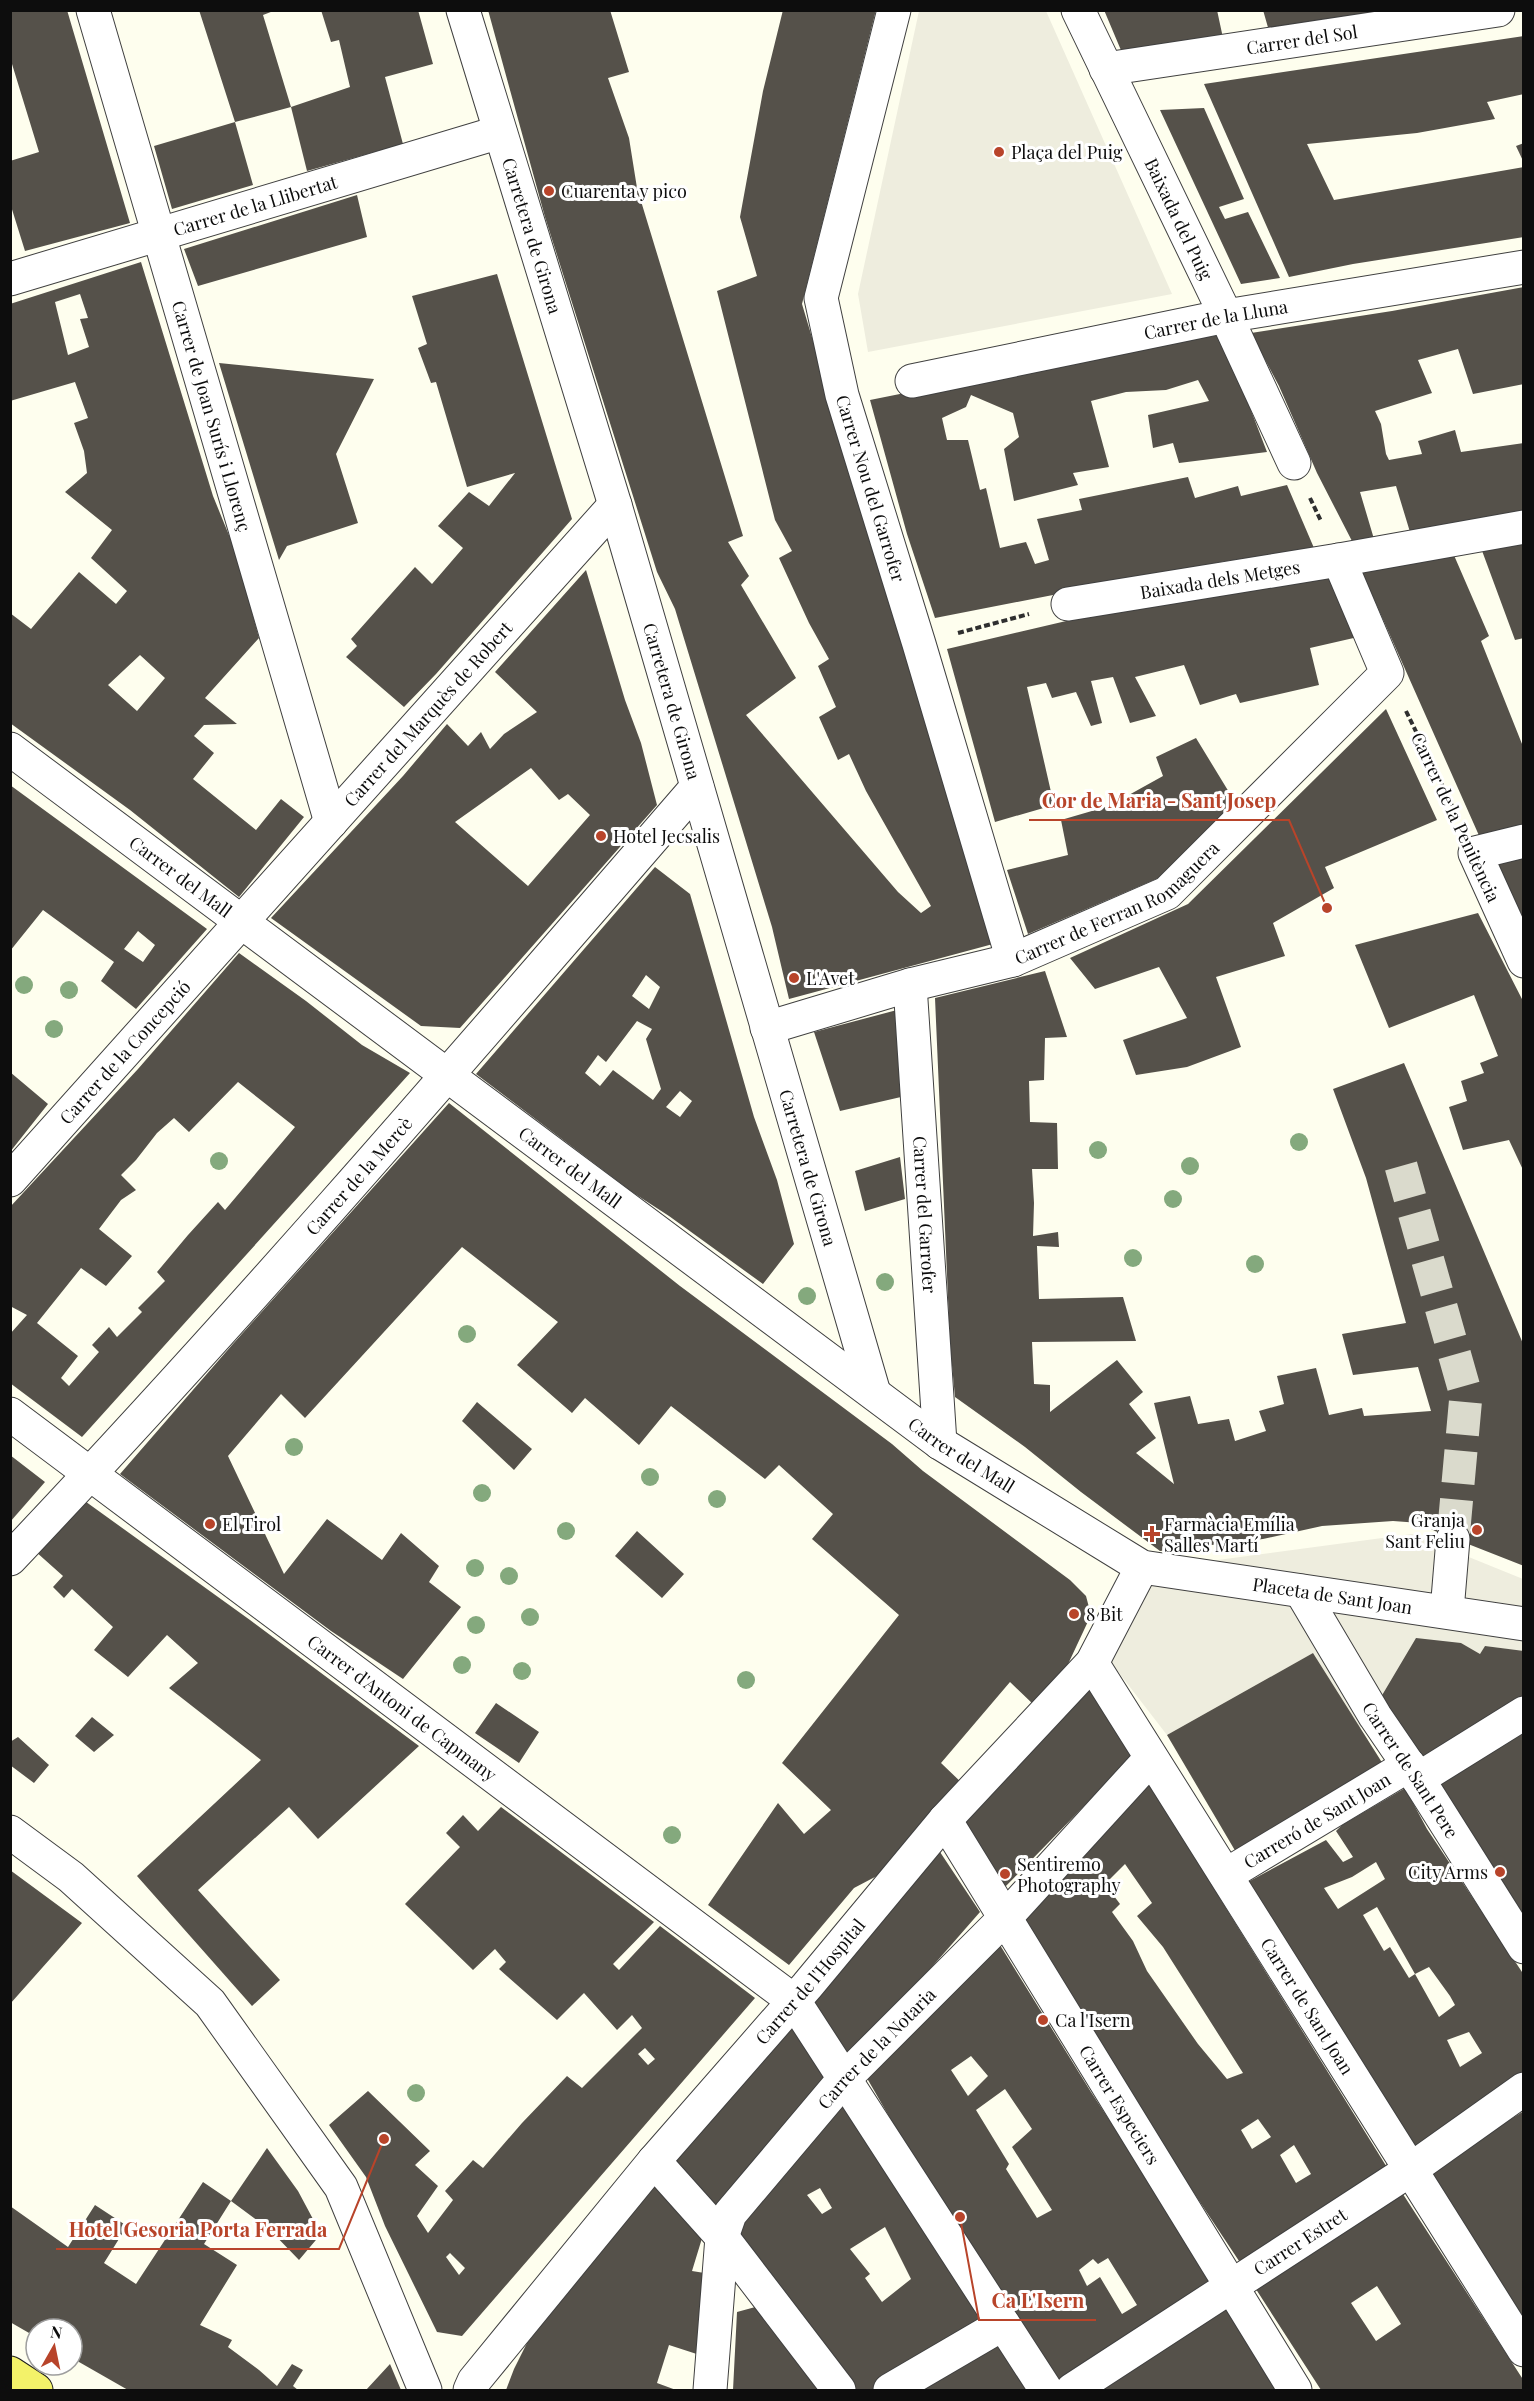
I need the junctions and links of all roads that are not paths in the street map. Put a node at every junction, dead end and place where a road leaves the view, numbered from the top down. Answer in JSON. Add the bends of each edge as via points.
{"nodes":[{"id":1,"x":93,"y":10,"type":"edge"},
{"id":2,"x":463,"y":10,"type":"edge"},
{"id":3,"x":894,"y":10,"type":"edge"},
{"id":4,"x":1078,"y":10,"type":"edge"},
{"id":5,"x":1498,"y":10,"type":"edge"},
{"id":6,"x":1106,"y":69,"type":"junction"},
{"id":7,"x":500,"y":132,"type":"junction"},
{"id":8,"x":158,"y":234,"type":"junction"},
{"id":9,"x":1524,"y":267,"type":"edge"},
{"id":10,"x":10,"y":279,"type":"edge"},
{"id":11,"x":1226,"y":316,"type":"junction"},
{"id":12,"x":912,"y":381,"type":"dead end"},
{"id":13,"x":1293,"y":463,"type":"road end"},
{"id":14,"x":615,"y":505,"type":"junction"},
{"id":15,"x":1524,"y":527,"type":"edge"},
{"id":16,"x":1339,"y":560,"type":"junction"},
{"id":17,"x":1068,"y":604,"type":"road end"},
{"id":18,"x":10,"y":749,"type":"edge"},
{"id":19,"x":697,"y":787,"type":"junction"},
{"id":20,"x":331,"y":822,"type":"junction"},
{"id":21,"x":1524,"y":841,"type":"edge"},
{"id":22,"x":241,"y":922,"type":"junction"},
{"id":23,"x":1013,"y":960,"type":"junction"},
{"id":24,"x":1524,"y":961,"type":"edge"},
{"id":25,"x":909,"y":985,"type":"junction"},
{"id":26,"x":767,"y":1028,"type":"junction"},
{"id":27,"x":447,"y":1076,"type":"junction"},
{"id":28,"x":10,"y":1180,"type":"edge"},
{"id":29,"x":874,"y":1393,"type":"junction"},
{"id":30,"x":10,"y":1414,"type":"edge"},
{"id":31,"x":940,"y":1443,"type":"junction"},
{"id":32,"x":90,"y":1475,"type":"junction"},
{"id":33,"x":1453,"y":1539,"type":"tunnel mouth"},
{"id":34,"x":10,"y":1559,"type":"edge"},
{"id":35,"x":1142,"y":1567,"type":"junction"},
{"id":36,"x":1301,"y":1591,"type":"junction"},
{"id":37,"x":1447,"y":1611,"type":"junction"},
{"id":38,"x":1524,"y":1624,"type":"edge"},
{"id":39,"x":1092,"y":1663,"type":"junction"},
{"id":40,"x":1524,"y":1713,"type":"edge"},
{"id":41,"x":1151,"y":1758,"type":"junction"},
{"id":42,"x":1413,"y":1772,"type":"junction"},
{"id":43,"x":945,"y":1820,"type":"junction"},
{"id":44,"x":10,"y":1832,"type":"edge"},
{"id":45,"x":1226,"y":1875,"type":"junction"},
{"id":46,"x":1005,"y":1918,"type":"junction"},
{"id":47,"x":1524,"y":1947,"type":"edge"},
{"id":48,"x":794,"y":2001,"type":"junction"},
{"id":49,"x":844,"y":2079,"type":"junction"},
{"id":50,"x":1524,"y":2090,"type":"edge"},
{"id":51,"x":654,"y":2161,"type":"junction"},
{"id":52,"x":1410,"y":2170,"type":"junction"},
{"id":53,"x":722,"y":2237,"type":"junction"},
{"id":54,"x":1230,"y":2285,"type":"junction"},
{"id":55,"x":1003,"y":2324,"type":"junction"},
{"id":56,"x":1524,"y":2350,"type":"edge"},
{"id":57,"x":10,"y":2373,"type":"edge"},
{"id":58,"x":36,"y":2391,"type":"edge"},
{"id":59,"x":425,"y":2391,"type":"edge"},
{"id":60,"x":470,"y":2391,"type":"edge"},
{"id":61,"x":710,"y":2391,"type":"edge"},
{"id":62,"x":839,"y":2391,"type":"edge"},
{"id":63,"x":890,"y":2391,"type":"edge"},
{"id":64,"x":1046,"y":2391,"type":"edge"},
{"id":65,"x":1072,"y":2391,"type":"edge"},
{"id":66,"x":1295,"y":2391,"type":"edge"}],
"edges":[{"from":1,"to":8,"type":"street","name":"Carrer de Joan Surís i Llorenç"},
{"from":2,"to":7,"type":"street","name":"Carretera de Girona"},
{"from":3,"to":23,"type":"street","name":"Carrer Nou del Garrofer","via":[[821,298],[842,395]]},
{"from":4,"to":6,"type":"street","name":"Baixada del Puig"},
{"from":5,"to":6,"type":"street","name":"Carrer del Sol"},
{"from":6,"to":11,"type":"street","name":"Baixada del Puig"},
{"from":7,"to":8,"type":"street","name":"Carrer de la Llibertat"},
{"from":7,"to":14,"type":"street","name":"Carretera de Girona"},
{"from":8,"to":10,"type":"street","name":"Carrer de la Llibertat"},
{"from":8,"to":20,"type":"street","name":"Carrer de Joan Surís i Llorenç"},
{"from":9,"to":11,"type":"street","name":"Carrer de la Lluna"},
{"from":11,"to":12,"type":"street","name":"Carrer de la Lluna"},
{"from":11,"to":13,"type":"street","name":"Baixada del Puig"},
{"from":14,"to":19,"type":"street","name":"Carretera de Girona"},
{"from":14,"to":20,"type":"street","name":"Carrer del Marquès de Robert"},
{"from":15,"to":16,"type":"street","name":"Baixada dels Metges"},
{"from":16,"to":17,"type":"street","name":"Baixada dels Metges"},
{"from":16,"to":23,"type":"street","name":"Carrer de Ferran Romaguera","via":[[1387,673],[1167,893]]},
{"from":18,"to":22,"type":"street","name":"Carrer del Mall"},
{"from":19,"to":26,"type":"street","name":"Carretera de Girona"},
{"from":19,"to":27,"type":"street","name":"Carrer de la Mercè"},
{"from":20,"to":22,"type":"street","name":"Carrer del Marquès de Robert"},
{"from":21,"to":24,"type":"street","name":"Carrer de la Penitència","via":[[1475,853]]},
{"from":22,"to":27,"type":"street","name":"Carrer del Mall"},
{"from":22,"to":28,"type":"street","name":"Carrer de la Concepció"},
{"from":23,"to":25,"type":"street","name":"Carrer de Ferran Romaguera"},
{"from":25,"to":26,"type":"street","name":"Carrer de Ferran Romaguera"},
{"from":25,"to":31,"type":"street","name":"Carrer del Garrofer"},
{"from":26,"to":29,"type":"street","name":"Carretera de Girona"},
{"from":27,"to":29,"type":"street","name":"Carrer del Mall"},
{"from":27,"to":32,"type":"street","name":"Carrer de la Mercè"},
{"from":29,"to":31,"type":"street","name":"Carrer del Mall"},
{"from":30,"to":32,"type":"street","name":"Carrer d'Antoni de Capmany"},
{"from":31,"to":35,"type":"street","name":"Carrer del Mall"},
{"from":32,"to":34,"type":"street","name":"Carrer de la Mercè"},
{"from":32,"to":48,"type":"street","name":"Carrer d'Antoni de Capmany"},
{"from":33,"to":37,"type":"street"},
{"from":35,"to":36,"type":"street","name":"Placeta de Sant Joan"},
{"from":35,"to":39,"type":"street","name":"Carrer de l'Hospital"},
{"from":36,"to":37,"type":"street","name":"Placeta de Sant Joan"},
{"from":36,"to":42,"type":"street","name":"Carrer de Sant Pere"},
{"from":37,"to":38,"type":"street","name":"Placeta de Sant Joan"},
{"from":39,"to":41,"type":"street","name":"Carrer de Sant Joan"},
{"from":39,"to":43,"type":"street","name":"Carrer de l'Hospital"},
{"from":40,"to":42,"type":"street","name":"Carreró de Sant Joan"},
{"from":41,"to":45,"type":"street","name":"Carrer de Sant Joan"},
{"from":41,"to":46,"type":"street","name":"Carrer de la Notaria"},
{"from":42,"to":45,"type":"street","name":"Carreró de Sant Joan"},
{"from":42,"to":47,"type":"street","name":"Carrer de Sant Pere"},
{"from":43,"to":46,"type":"street","name":"Carrer Especiers"},
{"from":43,"to":48,"type":"street","name":"Carrer de l'Hospital"},
{"from":44,"to":59,"type":"street","via":[[71,1877],[210,2002],[341,2187]]},
{"from":45,"to":52,"type":"street","name":"Carrer de Sant Joan"},
{"from":46,"to":49,"type":"street","name":"Carrer de la Notaria"},
{"from":46,"to":54,"type":"street","name":"Carrer Especiers"},
{"from":48,"to":49,"type":"street"},
{"from":48,"to":51,"type":"street","name":"Carrer de l'Hospital"},
{"from":49,"to":53,"type":"street","name":"Carrer de la Notaria","via":[[730,2214]]},
{"from":49,"to":55,"type":"street"},
{"from":50,"to":52,"type":"street","name":"Carrer Estret"},
{"from":51,"to":53,"type":"street"},
{"from":51,"to":60,"type":"street","name":"Carrer de l'Hospital","via":[[474,2381]]},
{"from":52,"to":54,"type":"street","name":"Carrer Estret"},
{"from":52,"to":56,"type":"street","name":"Carrer de Sant Joan"},
{"from":53,"to":61,"type":"street","name":"Carrer de la Notaria"},
{"from":53,"to":62,"type":"street"},
{"from":54,"to":65,"type":"street","name":"Carrer Estret"},
{"from":54,"to":66,"type":"street","name":"Carrer Especiers"},
{"from":55,"to":63,"type":"street"},
{"from":55,"to":64,"type":"street"},
{"from":57,"to":58,"type":"main road"}]}
